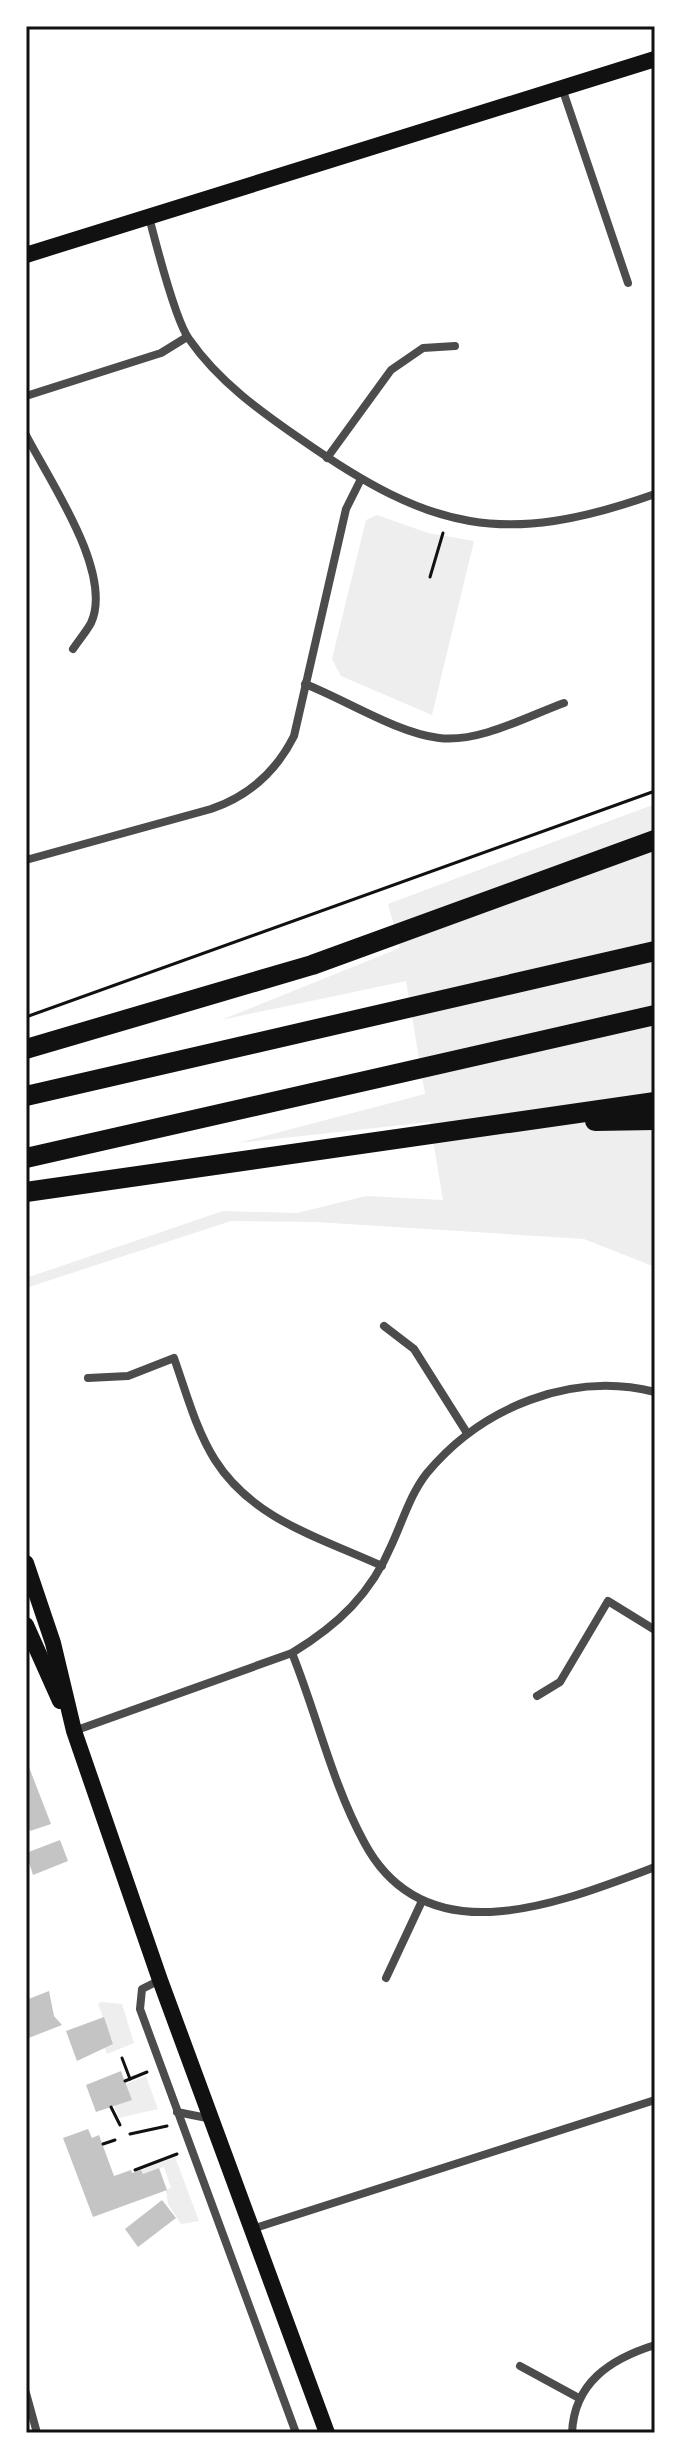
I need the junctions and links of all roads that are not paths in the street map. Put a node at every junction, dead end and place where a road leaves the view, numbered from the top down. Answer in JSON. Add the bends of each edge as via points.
{"nodes":[{"id":1,"x":655,"y":59,"type":"edge"},
{"id":2,"x":562,"y":88,"type":"junction"},
{"id":3,"x":149,"y":217,"type":"junction"},
{"id":4,"x":26,"y":255,"type":"edge"},
{"id":5,"x":628,"y":283,"type":"dead end"},
{"id":6,"x":187,"y":337,"type":"junction"},
{"id":7,"x":455,"y":346,"type":"dead end"},
{"id":8,"x":26,"y":396,"type":"edge"},
{"id":9,"x":26,"y":435,"type":"edge"},
{"id":10,"x":327,"y":458,"type":"junction"},
{"id":11,"x":360,"y":481,"type":"junction"},
{"id":12,"x":655,"y":494,"type":"edge"},
{"id":13,"x":73,"y":649,"type":"dead end"},
{"id":14,"x":305,"y":684,"type":"junction"},
{"id":15,"x":564,"y":703,"type":"dead end"},
{"id":16,"x":655,"y":842,"type":"edge"},
{"id":17,"x":26,"y":860,"type":"edge"},
{"id":18,"x":655,"y":951,"type":"edge"},
{"id":19,"x":655,"y":1015,"type":"edge"},
{"id":20,"x":26,"y":1049,"type":"edge"},
{"id":21,"x":26,"y":1096,"type":"edge"},
{"id":22,"x":655,"y":1102,"type":"edge"},
{"id":23,"x":655,"y":1120,"type":"edge"},
{"id":24,"x":493,"y":1124,"type":"junction"},
{"id":25,"x":26,"y":1158,"type":"edge"},
{"id":26,"x":26,"y":1192,"type":"edge"},
{"id":27,"x":384,"y":1326,"type":"dead end"},
{"id":28,"x":88,"y":1378,"type":"dead end"},
{"id":29,"x":655,"y":1392,"type":"edge"},
{"id":30,"x":467,"y":1433,"type":"junction"},
{"id":31,"x":26,"y":1563,"type":"edge"},
{"id":32,"x":382,"y":1566,"type":"junction"},
{"id":33,"x":26,"y":1625,"type":"edge"},
{"id":34,"x":655,"y":1630,"type":"edge"},
{"id":35,"x":292,"y":1653,"type":"junction"},
{"id":36,"x":537,"y":1696,"type":"dead end"},
{"id":37,"x":74,"y":1731,"type":"junction"},
{"id":38,"x":655,"y":1867,"type":"edge"},
{"id":39,"x":422,"y":1901,"type":"junction"},
{"id":40,"x":386,"y":1978,"type":"dead end"},
{"id":41,"x":160,"y":1980,"type":"junction"},
{"id":42,"x":655,"y":2100,"type":"edge"},
{"id":43,"x":177,"y":2112,"type":"junction"},
{"id":44,"x":212,"y":2119,"type":"junction"},
{"id":45,"x":252,"y":2229,"type":"junction"},
{"id":46,"x":655,"y":2345,"type":"edge"},
{"id":47,"x":520,"y":2366,"type":"dead end"},
{"id":48,"x":26,"y":2393,"type":"edge"},
{"id":49,"x":577,"y":2397,"type":"junction"},
{"id":50,"x":37,"y":2433,"type":"edge"},
{"id":51,"x":296,"y":2433,"type":"edge"},
{"id":52,"x":327,"y":2433,"type":"edge"},
{"id":53,"x":572,"y":2433,"type":"edge"}],
"edges":[{"from":1,"to":2,"type":"main road"},
{"from":2,"to":3,"type":"main road"},
{"from":2,"to":5,"type":"street"},
{"from":3,"to":4,"type":"main road"},
{"from":3,"to":6,"type":"street"},
{"from":6,"to":8,"type":"street","via":[[161,353]]},
{"from":6,"to":10,"type":"street","via":[[239,397]]},
{"from":7,"to":10,"type":"street","via":[[423,348],[391,370]]},
{"from":9,"to":13,"type":"street","via":[[84,545],[95,577],[91,622]]},
{"from":10,"to":11,"type":"street"},
{"from":11,"to":12,"type":"street","via":[[426,512],[482,525],[543,524],[611,510]]},
{"from":11,"to":14,"type":"street","via":[[346,509]]},
{"from":14,"to":15,"type":"street","via":[[439,738],[475,734]]},
{"from":14,"to":17,"type":"street","via":[[294,736],[284,755],[266,777],[234,801]]},
{"from":16,"to":20,"type":"highway","via":[[312,965]]},
{"from":18,"to":21,"type":"highway"},
{"from":19,"to":25,"type":"highway"},
{"from":22,"to":24,"type":"highway"},
{"from":23,"to":24,"type":"highway"},
{"from":24,"to":26,"type":"highway"},
{"from":27,"to":30,"type":"street","via":[[414,1349]]},
{"from":28,"to":32,"type":"street","via":[[128,1376],[174,1358],[203,1436],[235,1489],[272,1517]]},
{"from":29,"to":30,"type":"street","via":[[576,1387],[511,1406]]},
{"from":30,"to":32,"type":"street","via":[[426,1474]]},
{"from":31,"to":37,"type":"main road"},
{"from":32,"to":35,"type":"street","via":[[342,1618]]},
{"from":33,"to":37,"type":"main road"},
{"from":34,"to":36,"type":"street","via":[[608,1601],[560,1682]]},
{"from":35,"to":37,"type":"street"},
{"from":35,"to":39,"type":"street","via":[[365,1844]]},
{"from":37,"to":41,"type":"main road"},
{"from":38,"to":39,"type":"street","via":[[501,1913],[471,1913]]},
{"from":39,"to":40,"type":"street"},
{"from":41,"to":43,"type":"street","via":[[142,1989],[140,2009]]},
{"from":41,"to":44,"type":"main road"},
{"from":42,"to":45,"type":"street"},
{"from":43,"to":44,"type":"street"},
{"from":43,"to":51,"type":"street"},
{"from":44,"to":45,"type":"main road"},
{"from":45,"to":52,"type":"main road"},
{"from":46,"to":49,"type":"street","via":[[610,2366]]},
{"from":47,"to":49,"type":"street"},
{"from":48,"to":50,"type":"street"},
{"from":49,"to":53,"type":"street"}]}
